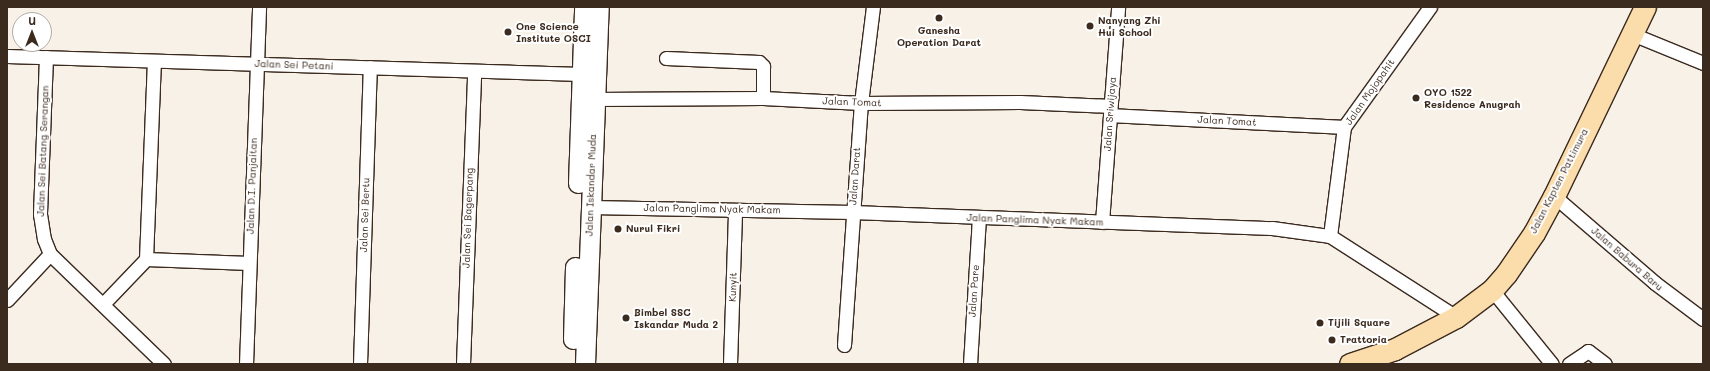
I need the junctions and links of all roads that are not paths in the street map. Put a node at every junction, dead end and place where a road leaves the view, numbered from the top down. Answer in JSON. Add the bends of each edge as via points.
{"nodes":[{"id":1,"x":259,"y":7,"type":"edge"},
{"id":2,"x":584,"y":7,"type":"edge"},
{"id":3,"x":599,"y":7,"type":"edge"},
{"id":4,"x":873,"y":7,"type":"edge"},
{"id":5,"x":1118,"y":7,"type":"edge"},
{"id":6,"x":1430,"y":7,"type":"edge"},
{"id":7,"x":1645,"y":7,"type":"edge"},
{"id":8,"x":1632,"y":34,"type":"junction"},
{"id":9,"x":7,"y":56,"type":"edge"},
{"id":10,"x":46,"y":57,"type":"junction"},
{"id":11,"x":666,"y":58,"type":"dead end"},
{"id":12,"x":154,"y":61,"type":"junction"},
{"id":13,"x":1703,"y":63,"type":"edge"},
{"id":14,"x":257,"y":64,"type":"junction"},
{"id":15,"x":370,"y":67,"type":"junction"},
{"id":16,"x":474,"y":72,"type":"junction"},
{"id":17,"x":581,"y":74,"type":"junction"},
{"id":18,"x":763,"y":98,"type":"junction"},
{"id":19,"x":594,"y":99,"type":"junction"},
{"id":20,"x":861,"y":103,"type":"junction"},
{"id":21,"x":1110,"y":111,"type":"junction"},
{"id":22,"x":1344,"y":127,"type":"junction"},
{"id":23,"x":1554,"y":196,"type":"junction"},
{"id":24,"x":584,"y":206,"type":"junction"},
{"id":25,"x":735,"y":210,"type":"junction"},
{"id":26,"x":852,"y":212,"type":"junction"},
{"id":27,"x":979,"y":218,"type":"junction"},
{"id":28,"x":1102,"y":222,"type":"junction"},
{"id":29,"x":1330,"y":236,"type":"junction"},
{"id":30,"x":50,"y":254,"type":"junction"},
{"id":31,"x":146,"y":259,"type":"junction"},
{"id":32,"x":249,"y":263,"type":"junction"},
{"id":33,"x":1492,"y":290,"type":"junction"},
{"id":34,"x":7,"y":300,"type":"edge"},
{"id":35,"x":103,"y":304,"type":"junction"},
{"id":36,"x":1456,"y":317,"type":"junction"},
{"id":37,"x":1703,"y":318,"type":"edge"},
{"id":38,"x":844,"y":345,"type":"dead end"},
{"id":39,"x":164,"y":364,"type":"edge"},
{"id":40,"x":246,"y":364,"type":"edge"},
{"id":41,"x":360,"y":364,"type":"edge"},
{"id":42,"x":463,"y":364,"type":"edge"},
{"id":43,"x":572,"y":364,"type":"edge"},
{"id":44,"x":585,"y":364,"type":"edge"},
{"id":45,"x":730,"y":364,"type":"edge"},
{"id":46,"x":970,"y":364,"type":"edge"},
{"id":47,"x":1350,"y":364,"type":"edge"},
{"id":48,"x":1552,"y":364,"type":"edge"},
{"id":49,"x":1569,"y":364,"type":"edge"},
{"id":50,"x":1605,"y":364,"type":"edge"}],
"edges":[{"from":1,"to":14,"type":"street","name":"Jalan D.I. Panjaitan"},
{"from":2,"to":17,"type":"main road","name":"Jalan Iskandar Muda"},
{"from":3,"to":19,"type":"main road","name":"Jalan Iskandar Muda"},
{"from":4,"to":20,"type":"street","name":"Jalan Darat"},
{"from":5,"to":21,"type":"street","name":"Jalan Sriwijaya"},
{"from":6,"to":22,"type":"street","name":"Jalan Mojopahit"},
{"from":7,"to":8,"type":"main road","name":"Jalan Kapten Pattimura"},
{"from":8,"to":13,"type":"street"},
{"from":8,"to":23,"type":"main road","name":"Jalan Kapten Pattimura"},
{"from":9,"to":10,"type":"street","name":"Jalan Sei Petani"},
{"from":10,"to":12,"type":"street","name":"Jalan Sei Petani"},
{"from":10,"to":30,"type":"street","name":"Jalan Sei Batang Serangan","via":[[40,214],[41,228]]},
{"from":11,"to":18,"type":"street","via":[[759,62],[763,66]]},
{"from":12,"to":14,"type":"street","name":"Jalan Sei Petani"},
{"from":12,"to":31,"type":"street"},
{"from":14,"to":15,"type":"street","name":"Jalan Sei Petani"},
{"from":14,"to":32,"type":"street","name":"Jalan D.I. Panjaitan"},
{"from":15,"to":16,"type":"street","name":"Jalan Sei Petani"},
{"from":15,"to":41,"type":"street","name":"Jalan Sei Bertu"},
{"from":16,"to":17,"type":"street","name":"Jalan Sei Petani"},
{"from":16,"to":42,"type":"street","name":"Jalan Sei Bagerpang"},
{"from":17,"to":24,"type":"main road","name":"Jalan Iskandar Muda"},
{"from":18,"to":19,"type":"street","name":"Jalan Tomat"},
{"from":18,"to":20,"type":"street","name":"Jalan Tomat"},
{"from":19,"to":24,"type":"main road","name":"Jalan Iskandar Muda"},
{"from":20,"to":21,"type":"street","name":"Jalan Tomat","via":[[1020,102]]},
{"from":20,"to":26,"type":"street","name":"Jalan Darat"},
{"from":21,"to":22,"type":"street","name":"Jalan Tomat"},
{"from":21,"to":28,"type":"street","name":"Jalan Sriwijaya"},
{"from":22,"to":29,"type":"street","name":"Jalan Mojopahit"},
{"from":23,"to":33,"type":"main road","name":"Jalan Kapten Pattimura","via":[[1534,233]]},
{"from":23,"to":37,"type":"street","name":"Jalan Babura Baru","via":[[1655,283]]},
{"from":24,"to":25,"type":"street","name":"Jalan Panglima Nyak Makam"},
{"from":24,"to":43,"type":"main road","name":"Jalan Iskandar Muda"},
{"from":24,"to":44,"type":"main road","name":"Jalan Iskandar Muda"},
{"from":25,"to":26,"type":"street","name":"Jalan Panglima Nyak Makam"},
{"from":25,"to":45,"type":"street","name":"Kunyit"},
{"from":26,"to":27,"type":"street","name":"Jalan Panglima Nyak Makam"},
{"from":26,"to":38,"type":"street","name":"Jalan Darat"},
{"from":27,"to":28,"type":"street","name":"Jalan Panglima Nyak Makam"},
{"from":27,"to":46,"type":"street","name":"Jalan Pare"},
{"from":28,"to":29,"type":"street","name":"Jalan Panglima Nyak Makam","via":[[1272,228]]},
{"from":29,"to":36,"type":"street","name":"Jalan Panglima Nyak Makam"},
{"from":30,"to":34,"type":"street"},
{"from":30,"to":35,"type":"street","name":"Jalan Sei Batang Serangan"},
{"from":31,"to":32,"type":"street"},
{"from":31,"to":35,"type":"street"},
{"from":32,"to":40,"type":"street","name":"Jalan D.I. Panjaitan"},
{"from":33,"to":36,"type":"main road","name":"Jalan Kapten Pattimura"},
{"from":33,"to":48,"type":"street"},
{"from":35,"to":39,"type":"street","name":"Jalan Sei Batang Serangan"},
{"from":36,"to":47,"type":"main road","name":"Jalan Kapten Pattimura","via":[[1395,349]]},
{"from":49,"to":50,"type":"street","via":[[1588,351]]}]}
